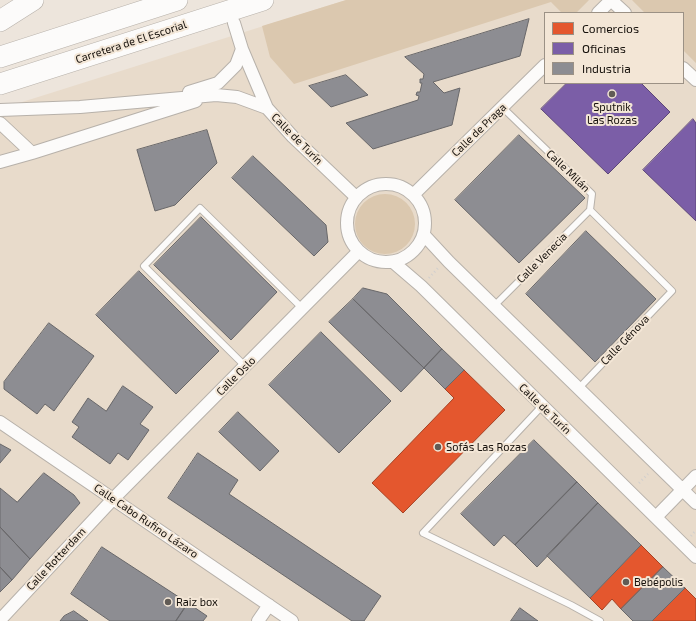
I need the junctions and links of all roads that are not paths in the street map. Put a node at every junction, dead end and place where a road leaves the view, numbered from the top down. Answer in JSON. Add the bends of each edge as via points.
{"nodes":[{"id":1,"x":33,"y":0,"type":"edge"},
{"id":2,"x":177,"y":0,"type":"edge"},
{"id":3,"x":263,"y":0,"type":"edge"},
{"id":4,"x":611,"y":0,"type":"edge"},
{"id":5,"x":599,"y":12,"type":"edge"},
{"id":6,"x":624,"y":12,"type":"edge"},
{"id":7,"x":0,"y":21,"type":"edge"},
{"id":8,"x":234,"y":23,"type":"dead end"},
{"id":9,"x":242,"y":49,"type":"junction"},
{"id":10,"x":0,"y":57,"type":"edge"},
{"id":11,"x":544,"y":66,"type":"edge"},
{"id":12,"x":684,"y":69,"type":"edge"},
{"id":13,"x":696,"y":80,"type":"edge"},
{"id":14,"x":0,"y":84,"type":"edge"},
{"id":15,"x":216,"y":95,"type":"junction"},
{"id":16,"x":172,"y":98,"type":"junction"},
{"id":17,"x":502,"y":107,"type":"junction"},
{"id":18,"x":267,"y":108,"type":"junction"},
{"id":19,"x":0,"y":110,"type":"edge"},
{"id":20,"x":0,"y":123,"type":"edge"},
{"id":21,"x":32,"y":153,"type":"junction"},
{"id":22,"x":0,"y":162,"type":"edge"},
{"id":23,"x":413,"y":195,"type":"junction"},
{"id":24,"x":356,"y":197,"type":"junction"},
{"id":25,"x":590,"y":210,"type":"junction"},
{"id":26,"x":424,"y":235,"type":"junction"},
{"id":27,"x":358,"y":252,"type":"junction"},
{"id":28,"x":393,"y":262,"type":"junction"},
{"id":29,"x":495,"y":305,"type":"junction"},
{"id":30,"x":303,"y":309,"type":"junction"},
{"id":31,"x":245,"y":366,"type":"junction"},
{"id":32,"x":579,"y":388,"type":"junction"},
{"id":33,"x":542,"y":406,"type":"junction"},
{"id":34,"x":0,"y":422,"type":"edge"},
{"id":35,"x":696,"y":476,"type":"edge"},
{"id":36,"x":682,"y":490,"type":"junction"},
{"id":37,"x":113,"y":499,"type":"junction"},
{"id":38,"x":696,"y":503,"type":"edge"},
{"id":39,"x":656,"y":517,"type":"junction"},
{"id":40,"x":696,"y":557,"type":"edge"},
{"id":41,"x":269,"y":605,"type":"junction"},
{"id":42,"x":0,"y":620,"type":"edge"},
{"id":43,"x":258,"y":621,"type":"edge"},
{"id":44,"x":292,"y":621,"type":"edge"},
{"id":45,"x":600,"y":621,"type":"edge"}],
"edges":[{"from":1,"to":7,"type":"highway"},
{"from":2,"to":10,"type":"highway"},
{"from":3,"to":14,"type":"highway","name":"Carretera de El Escorial"},
{"from":4,"to":5,"type":"street"},
{"from":4,"to":6,"type":"street"},
{"from":8,"to":9,"type":"street","name":"Calle de Turín"},
{"from":9,"to":16,"type":"street","via":[[236,65],[218,83]]},
{"from":9,"to":18,"type":"street","name":"Calle de Turín"},
{"from":11,"to":17,"type":"street","name":"Calle de Praga"},
{"from":12,"to":13,"type":"street"},
{"from":15,"to":16,"type":"street"},
{"from":15,"to":18,"type":"street","via":[[237,97]]},
{"from":15,"to":21,"type":"street"},
{"from":16,"to":19,"type":"street","via":[[80,108]]},
{"from":17,"to":23,"type":"street","name":"Calle de Praga"},
{"from":17,"to":25,"type":"lane","name":"Calle Milán","via":[[592,194]]},
{"from":18,"to":24,"type":"street","name":"Calle de Turín"},
{"from":20,"to":21,"type":"street"},
{"from":21,"to":22,"type":"street"},
{"from":23,"to":24,"type":"street","via":[[400,186],[384,184],[369,187]]},
{"from":23,"to":26,"type":"street","via":[[421,206],[425,220]]},
{"from":24,"to":27,"type":"street","via":[[348,210],[346,224],[349,239]]},
{"from":25,"to":29,"type":"lane","name":"Calle Venecia"},
{"from":25,"to":32,"type":"lane","name":"Calle Génova","via":[[672,291]]},
{"from":26,"to":28,"type":"street","via":[[412,253]]},
{"from":26,"to":29,"type":"street"},
{"from":27,"to":28,"type":"street","via":[[380,263]]},
{"from":27,"to":30,"type":"street","name":"Calle Oslo"},
{"from":28,"to":33,"type":"street","name":"Calle de Turín","via":[[421,286]]},
{"from":29,"to":32,"type":"street"},
{"from":30,"to":31,"type":"street","name":"Calle Oslo"},
{"from":30,"to":31,"type":"lane","via":[[200,208],[144,266]]},
{"from":31,"to":37,"type":"street","name":"Calle Oslo"},
{"from":32,"to":36,"type":"street"},
{"from":33,"to":39,"type":"street","name":"Calle de Turín"},
{"from":33,"to":45,"type":"lane","via":[[423,533]]},
{"from":34,"to":37,"type":"street","name":"Calle Cabo Rufino Lázaro"},
{"from":35,"to":36,"type":"street"},
{"from":36,"to":38,"type":"street"},
{"from":36,"to":39,"type":"street"},
{"from":37,"to":41,"type":"street","name":"Calle Cabo Rufino Lázaro"},
{"from":37,"to":42,"type":"street","name":"Calle Rotterdam"},
{"from":39,"to":40,"type":"street","name":"Calle de Turín"},
{"from":41,"to":43,"type":"street"},
{"from":41,"to":44,"type":"street","name":"Calle Cabo Rufino Lázaro"}]}
